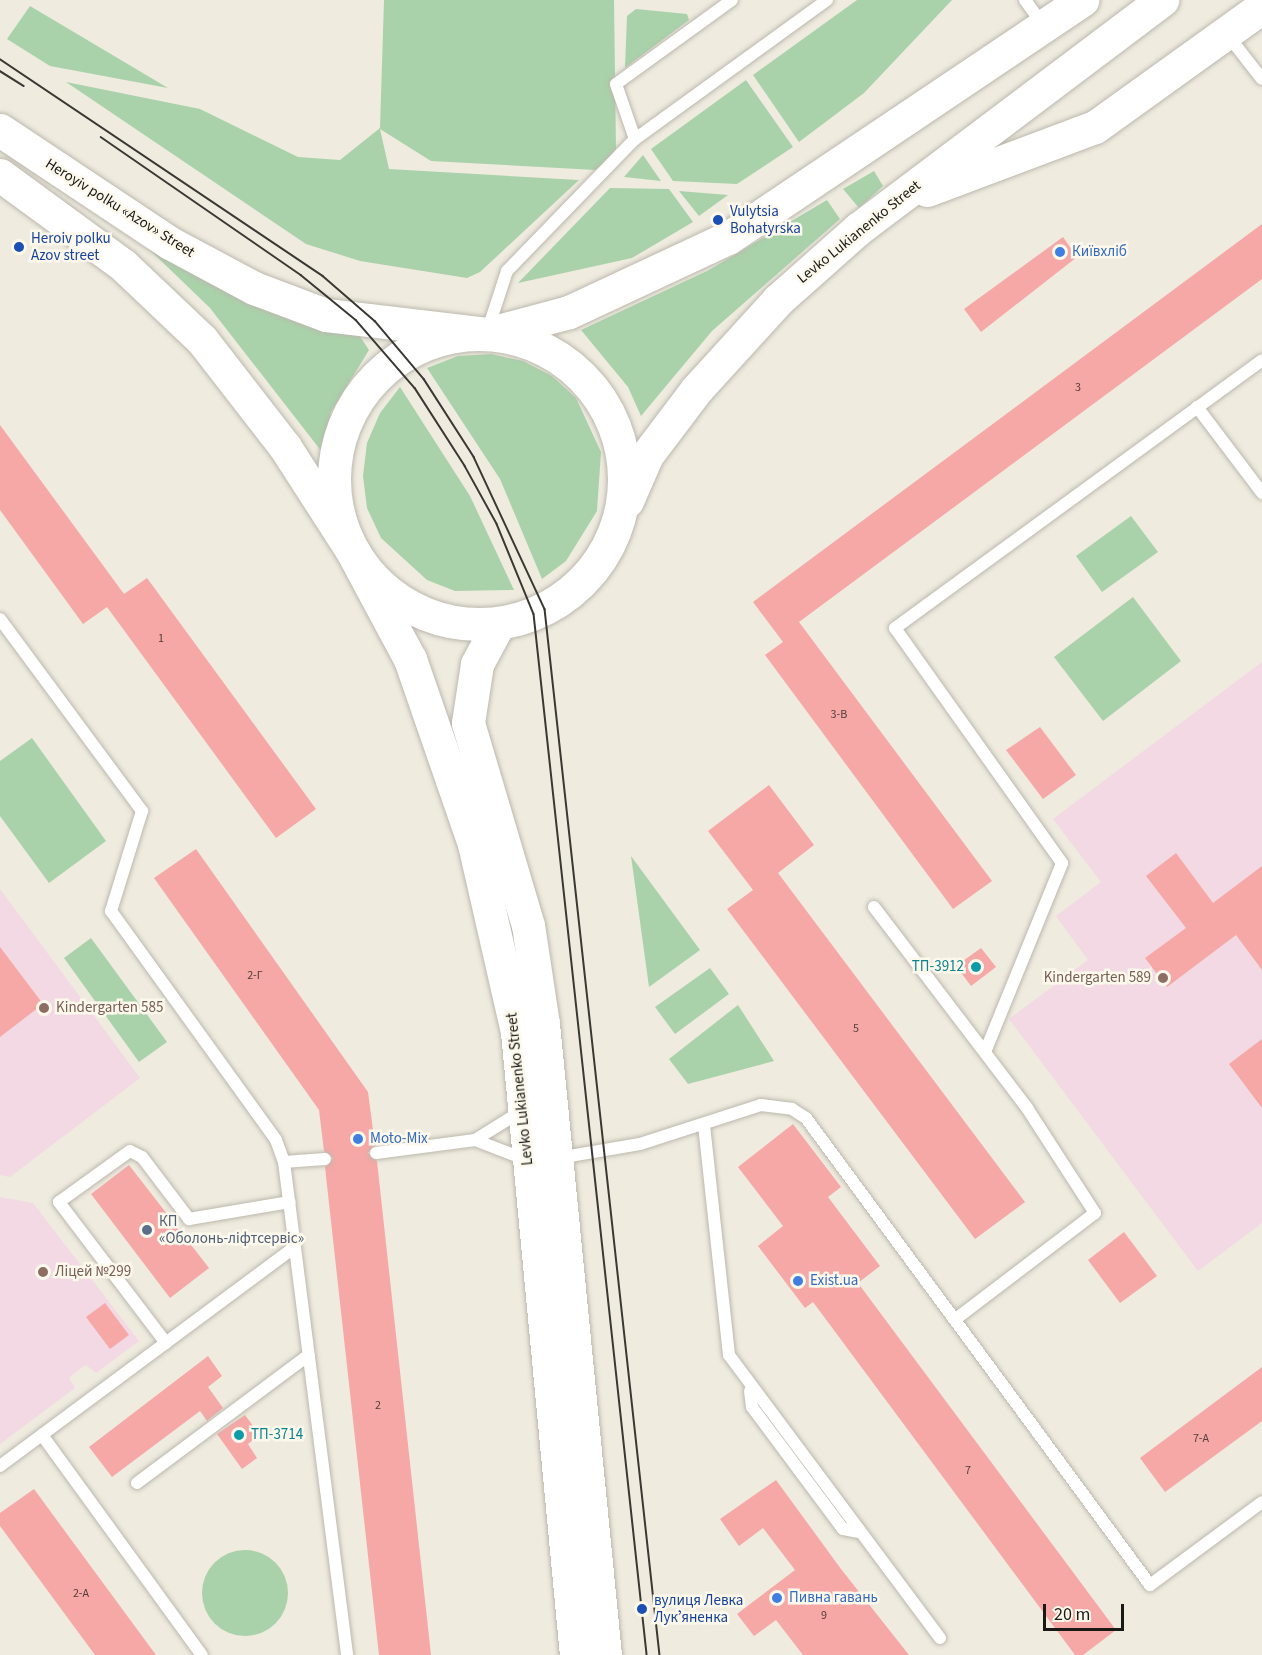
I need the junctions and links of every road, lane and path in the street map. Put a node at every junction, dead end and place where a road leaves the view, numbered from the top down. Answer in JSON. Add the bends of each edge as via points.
{"nodes":[{"id":1,"x":732,"y":0,"type":"edge"},
{"id":2,"x":827,"y":0,"type":"edge"},
{"id":3,"x":1026,"y":0,"type":"edge"},
{"id":4,"x":1082,"y":0,"type":"edge"},
{"id":5,"x":1162,"y":0,"type":"edge"},
{"id":6,"x":1262,"y":7,"type":"edge"},
{"id":7,"x":1045,"y":27,"type":"junction"},
{"id":8,"x":1225,"y":33,"type":"junction"},
{"id":9,"x":1262,"y":80,"type":"edge"},
{"id":10,"x":0,"y":130,"type":"edge"},
{"id":11,"x":635,"y":139,"type":"junction"},
{"id":12,"x":0,"y":175,"type":"edge"},
{"id":13,"x":892,"y":204,"type":"junction"},
{"id":14,"x":487,"y":334,"type":"junction"},
{"id":15,"x":1262,"y":360,"type":"edge"},
{"id":16,"x":1197,"y":407,"type":"junction"},
{"id":17,"x":1262,"y":493,"type":"edge"},
{"id":18,"x":618,"y":522,"type":"junction"},
{"id":19,"x":352,"y":551,"type":"junction"},
{"id":20,"x":0,"y":619,"type":"edge"},
{"id":21,"x":499,"y":623,"type":"junction"},
{"id":22,"x":874,"y":907,"type":"dead end"},
{"id":23,"x":985,"y":1052,"type":"junction"},
{"id":24,"x":524,"y":1110,"type":"junction"},
{"id":25,"x":704,"y":1125,"type":"junction"},
{"id":26,"x":475,"y":1140,"type":"junction"},
{"id":27,"x":376,"y":1153,"type":"dead end"},
{"id":28,"x":325,"y":1159,"type":"dead end"},
{"id":29,"x":542,"y":1160,"type":"junction"},
{"id":30,"x":284,"y":1162,"type":"junction"},
{"id":31,"x":290,"y":1202,"type":"junction"},
{"id":32,"x":295,"y":1247,"type":"junction"},
{"id":33,"x":957,"y":1318,"type":"junction"},
{"id":34,"x":166,"y":1343,"type":"junction"},
{"id":35,"x":309,"y":1355,"type":"junction"},
{"id":36,"x":42,"y":1435,"type":"junction"},
{"id":37,"x":0,"y":1466,"type":"edge"},
{"id":38,"x":137,"y":1483,"type":"dead end"},
{"id":39,"x":1262,"y":1502,"type":"edge"},
{"id":40,"x":940,"y":1638,"type":"dead end"},
{"id":41,"x":202,"y":1655,"type":"edge"},
{"id":42,"x":347,"y":1655,"type":"edge"},
{"id":43,"x":576,"y":1655,"type":"edge"},
{"id":44,"x":605,"y":1655,"type":"edge"}],
"edges":[{"from":1,"to":11,"type":"lane","via":[[616,84]]},
{"from":2,"to":11,"type":"lane"},
{"from":3,"to":7,"type":"lane"},
{"from":4,"to":7,"type":"main road"},
{"from":5,"to":13,"type":"main road","name":"Levko Lukianenko Street"},
{"from":6,"to":8,"type":"main road"},
{"from":7,"to":14,"type":"main road","via":[[728,238],[569,312]]},
{"from":8,"to":9,"type":"lane"},
{"from":8,"to":13,"type":"main road","via":[[1095,127]]},
{"from":10,"to":14,"type":"main road","name":"Heroyiv polku «Azov» Street","via":[[170,243],[254,288],[326,315]]},
{"from":11,"to":14,"type":"lane","via":[[507,271]]},
{"from":12,"to":19,"type":"main road","via":[[123,265],[202,340],[273,428]]},
{"from":13,"to":18,"type":"main road","name":"Levko Lukianenko Street","via":[[778,300],[697,389],[647,455]]},
{"from":14,"to":18,"type":"main road","via":[[530,343],[568,364],[599,396],[618,435],[625,478]]},
{"from":14,"to":19,"type":"main road","via":[[444,338],[404,355],[363,392],[343,429],[334,470],[337,512]]},
{"from":15,"to":16,"type":"lane"},
{"from":16,"to":17,"type":"lane"},
{"from":16,"to":23,"type":"lane","via":[[895,628],[1062,863]]},
{"from":18,"to":21,"type":"main road","via":[[602,557],[577,586],[545,609]]},
{"from":19,"to":21,"type":"main road","via":[[379,585],[414,609],[456,623]]},
{"from":19,"to":24,"type":"main road","name":"Levko Lukianenko Street","via":[[410,659],[474,844],[517,1032]]},
{"from":20,"to":30,"type":"lane","via":[[142,811],[111,911],[276,1140]]},
{"from":21,"to":29,"type":"main road","name":"Levko Lukianenko Street","via":[[477,664],[468,723],[528,925]]},
{"from":22,"to":23,"type":"lane"},
{"from":23,"to":33,"type":"lane","via":[[1095,1213]]},
{"from":24,"to":26,"type":"lane"},
{"from":24,"to":29,"type":"main road","name":"Levko Lukianenko Street"},
{"from":25,"to":29,"type":"lane","via":[[606,1153]]},
{"from":25,"to":33,"type":"lane","via":[[761,1106],[779,1105],[806,1118]]},
{"from":25,"to":40,"type":"lane","via":[[724,1340],[750,1390]]},
{"from":26,"to":27,"type":"lane"},
{"from":26,"to":29,"type":"lane"},
{"from":28,"to":30,"type":"lane"},
{"from":29,"to":43,"type":"main road","name":"Levko Lukianenko Street"},
{"from":29,"to":44,"type":"main road","name":"Levko Lukianenko Street"},
{"from":30,"to":31,"type":"lane"},
{"from":31,"to":32,"type":"lane"},
{"from":31,"to":34,"type":"lane","via":[[189,1219],[142,1157],[129,1152],[59,1202]]},
{"from":32,"to":34,"type":"lane"},
{"from":32,"to":35,"type":"lane"},
{"from":33,"to":39,"type":"lane","via":[[1150,1585]]},
{"from":34,"to":36,"type":"lane"},
{"from":35,"to":38,"type":"lane"},
{"from":35,"to":42,"type":"lane"},
{"from":36,"to":37,"type":"lane"},
{"from":36,"to":41,"type":"lane"}]}
